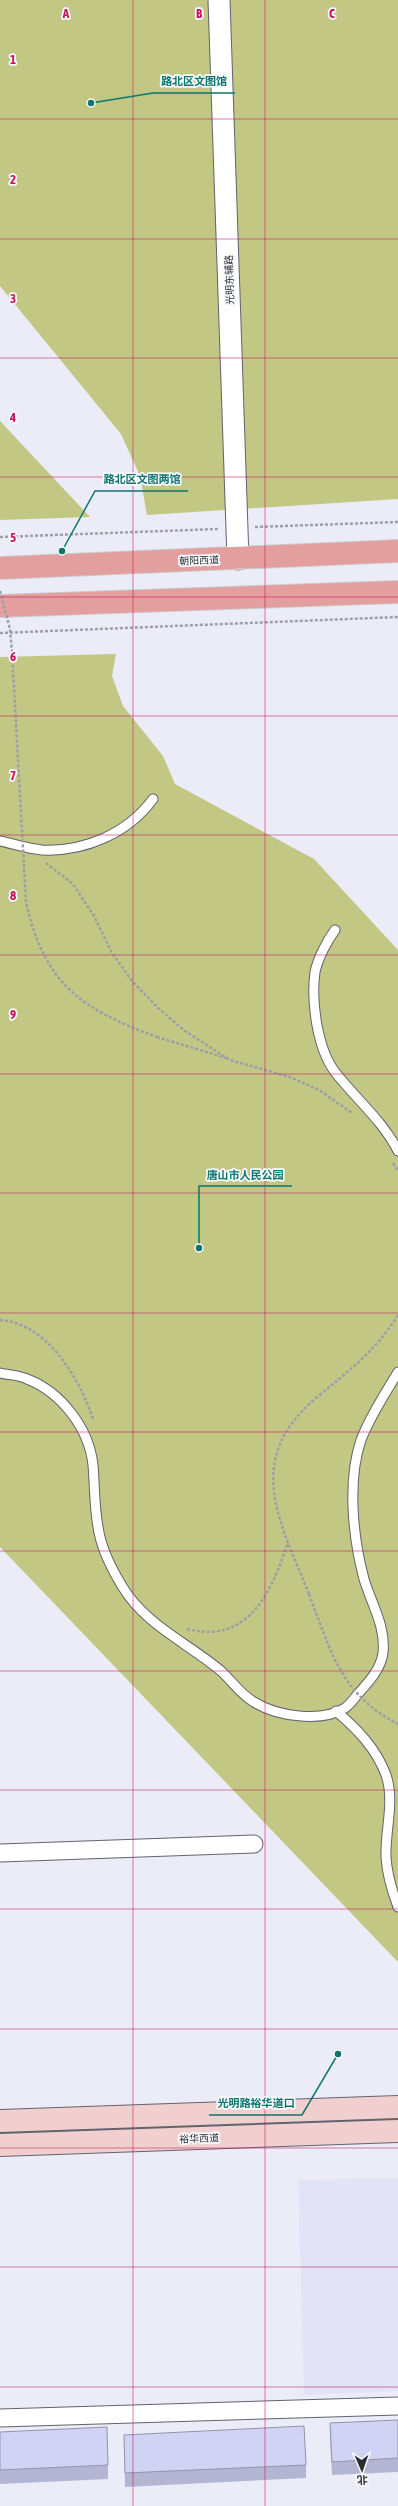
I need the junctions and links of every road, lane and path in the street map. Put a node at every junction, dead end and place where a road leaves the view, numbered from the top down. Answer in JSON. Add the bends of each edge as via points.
{"nodes":[{"id":1,"x":219,"y":0,"type":"edge"},
{"id":2,"x":398,"y":522,"type":"edge"},
{"id":3,"x":237,"y":528,"type":"junction"},
{"id":4,"x":0,"y":538,"type":"edge"},
{"id":5,"x":398,"y":551,"type":"edge"},
{"id":6,"x":238,"y":559,"type":"junction"},
{"id":7,"x":0,"y":568,"type":"edge"},
{"id":8,"x":0,"y":591,"type":"edge"},
{"id":9,"x":398,"y":592,"type":"edge"},
{"id":10,"x":0,"y":606,"type":"edge"},
{"id":11,"x":398,"y":617,"type":"edge"},
{"id":12,"x":0,"y":633,"type":"edge"},
{"id":13,"x":153,"y":799,"type":"dead end"},
{"id":14,"x":0,"y":841,"type":"edge"},
{"id":15,"x":16,"y":852,"type":"dead end"},
{"id":16,"x":30,"y":857,"type":"dead end"},
{"id":17,"x":43,"y":861,"type":"dead end"},
{"id":18,"x":335,"y":930,"type":"dead end"},
{"id":19,"x":230,"y":1060,"type":"junction"},
{"id":20,"x":354,"y":1115,"type":"dead end"},
{"id":21,"x":398,"y":1151,"type":"edge"},
{"id":22,"x":392,"y":1160,"type":"dead end"},
{"id":23,"x":398,"y":1171,"type":"edge"},
{"id":24,"x":398,"y":1315,"type":"edge"},
{"id":25,"x":0,"y":1320,"type":"edge"},
{"id":26,"x":398,"y":1372,"type":"edge"},
{"id":27,"x":0,"y":1373,"type":"edge"},
{"id":28,"x":95,"y":1426,"type":"dead end"},
{"id":29,"x":288,"y":1542,"type":"junction"},
{"id":30,"x":183,"y":1628,"type":"dead end"},
{"id":31,"x":336,"y":1710,"type":"junction"},
{"id":32,"x":398,"y":1724,"type":"edge"},
{"id":33,"x":254,"y":1844,"type":"dead end"},
{"id":34,"x":0,"y":1853,"type":"edge"},
{"id":35,"x":398,"y":1907,"type":"edge"},
{"id":36,"x":398,"y":2107,"type":"edge"},
{"id":37,"x":0,"y":2121,"type":"edge"},
{"id":38,"x":398,"y":2131,"type":"edge"},
{"id":39,"x":0,"y":2145,"type":"edge"},
{"id":40,"x":398,"y":2406,"type":"edge"},
{"id":41,"x":0,"y":2418,"type":"edge"}],
"edges":[{"from":1,"to":3,"type":"street","name":"光明东辅路"},
{"from":2,"to":3,"type":"path"},
{"from":3,"to":4,"type":"path"},
{"from":3,"to":6,"type":"street","name":"光明东辅路"},
{"from":5,"to":6,"type":"main road","name":"朝阳西道"},
{"from":6,"to":7,"type":"main road","name":"朝阳西道"},
{"from":8,"to":19,"type":"path","bridge":true,"via":[[10,629],[26,902],[33,932],[51,967],[63,983],[99,1012],[157,1037]]},
{"from":9,"to":10,"type":"main road"},
{"from":11,"to":12,"type":"path"},
{"from":13,"to":14,"type":"lane","via":[[142,814],[120,831],[78,846],[42,850]]},
{"from":15,"to":16,"type":"path"},
{"from":17,"to":19,"type":"path","via":[[72,884],[94,916],[112,953],[143,992],[185,1031]]},
{"from":18,"to":21,"type":"lane","via":[[316,970],[314,1004],[321,1041],[334,1071],[376,1118]]},
{"from":19,"to":20,"type":"path","via":[[290,1077],[318,1090]]},
{"from":22,"to":23,"type":"path"},
{"from":24,"to":29,"type":"path","via":[[387,1333],[362,1362],[314,1400],[296,1418],[281,1439],[273,1466],[274,1490],[279,1517]]},
{"from":25,"to":28,"type":"path","via":[[27,1328],[47,1343],[64,1362],[78,1384]]},
{"from":26,"to":31,"type":"lane","via":[[376,1407],[361,1440],[354,1494],[357,1546],[368,1591],[383,1632],[383,1654],[376,1672],[364,1687],[344,1708]]},
{"from":27,"to":31,"type":"lane","via":[[26,1378],[48,1392],[84,1430],[92,1462],[100,1538],[123,1588],[148,1618],[206,1659],[251,1701],[267,1710],[302,1717]]},
{"from":29,"to":30,"type":"path","via":[[277,1576],[254,1613],[242,1622],[223,1630]]},
{"from":29,"to":32,"type":"path","bridge":true,"via":[[336,1666],[348,1684],[368,1704]]},
{"from":31,"to":35,"type":"lane","via":[[370,1745],[386,1776],[389,1797],[386,1857]]},
{"from":33,"to":34,"type":"street"},
{"from":36,"to":37,"type":"main road"},
{"from":38,"to":39,"type":"main road","name":"裕华西道"},
{"from":40,"to":41,"type":"street"}]}
